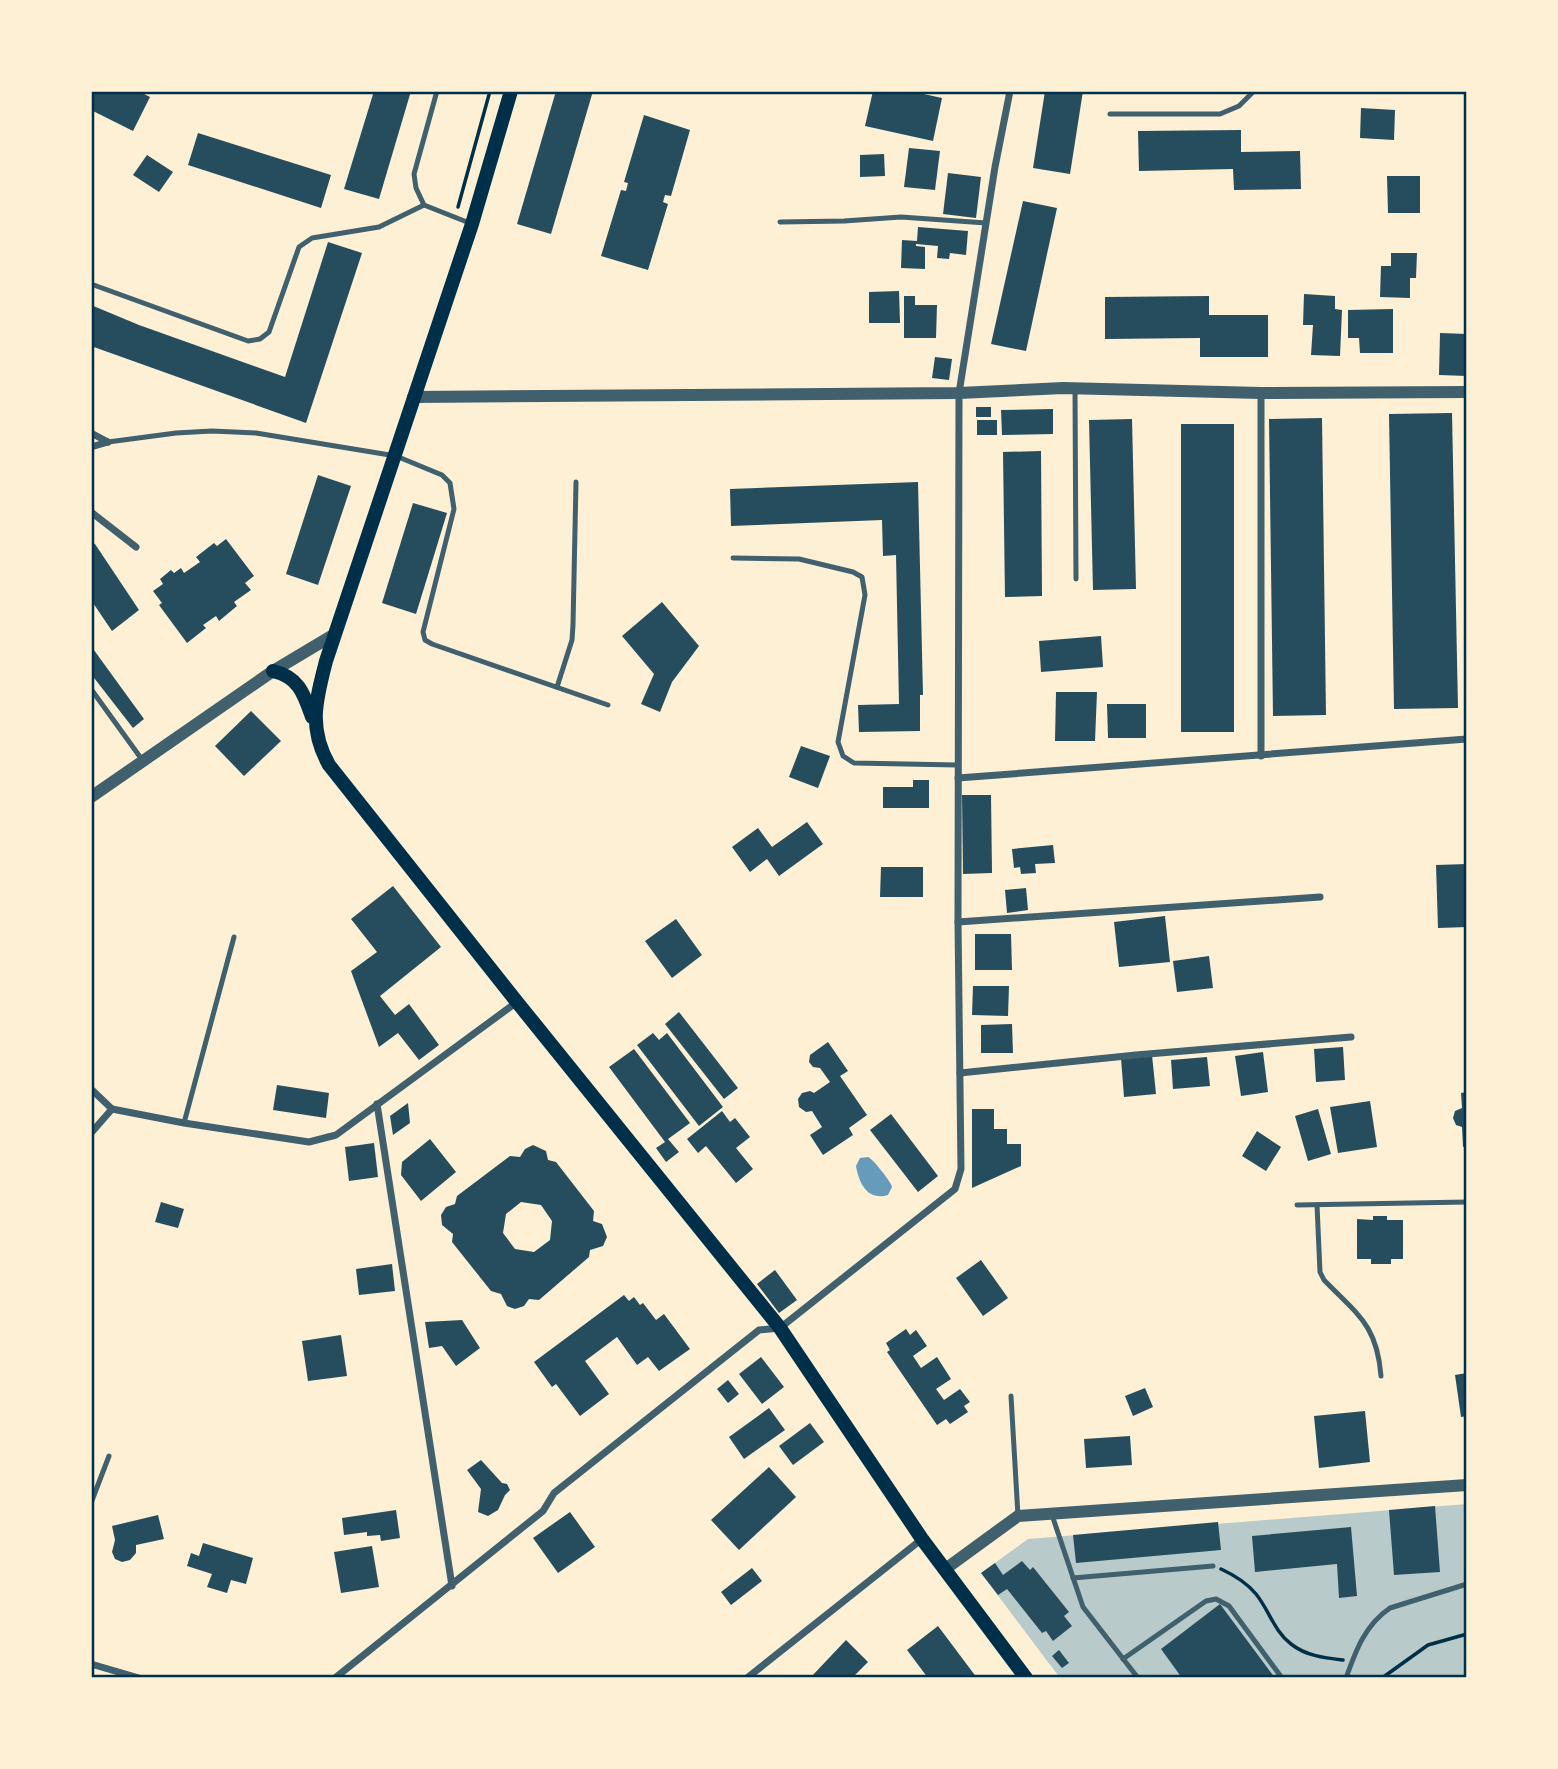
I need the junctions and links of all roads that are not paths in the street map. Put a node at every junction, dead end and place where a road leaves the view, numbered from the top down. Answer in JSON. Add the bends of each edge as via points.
{"nodes":[{"id":1,"x":437,"y":91,"type":"edge"},
{"id":2,"x":511,"y":91,"type":"edge"},
{"id":3,"x":1010,"y":91,"type":"edge"},
{"id":4,"x":1254,"y":91,"type":"edge"},
{"id":5,"x":1110,"y":114,"type":"dead end"},
{"id":6,"x":424,"y":205,"type":"junction"},
{"id":7,"x":780,"y":222,"type":"dead end"},
{"id":8,"x":986,"y":223,"type":"junction"},
{"id":9,"x":472,"y":224,"type":"junction"},
{"id":10,"x":91,"y":284,"type":"edge"},
{"id":11,"x":1075,"y":388,"type":"junction"},
{"id":12,"x":1467,"y":392,"type":"edge"},
{"id":13,"x":959,"y":393,"type":"junction"},
{"id":14,"x":1261,"y":393,"type":"junction"},
{"id":15,"x":413,"y":397,"type":"junction"},
{"id":16,"x":91,"y":433,"type":"edge"},
{"id":17,"x":108,"y":442,"type":"junction"},
{"id":18,"x":91,"y":447,"type":"edge"},
{"id":19,"x":396,"y":456,"type":"junction"},
{"id":20,"x":576,"y":482,"type":"dead end"},
{"id":21,"x":91,"y":512,"type":"edge"},
{"id":22,"x":136,"y":547,"type":"dead end"},
{"id":23,"x":733,"y":558,"type":"dead end"},
{"id":24,"x":1076,"y":579,"type":"dead end"},
{"id":25,"x":335,"y":634,"type":"junction"},
{"id":26,"x":273,"y":671,"type":"junction"},
{"id":27,"x":557,"y":687,"type":"junction"},
{"id":28,"x":91,"y":689,"type":"edge"},
{"id":29,"x":608,"y":705,"type":"dead end"},
{"id":30,"x":315,"y":725,"type":"junction"},
{"id":31,"x":1467,"y":739,"type":"edge"},
{"id":32,"x":1261,"y":756,"type":"junction"},
{"id":33,"x":143,"y":761,"type":"junction"},
{"id":34,"x":957,"y":765,"type":"junction"},
{"id":35,"x":958,"y":778,"type":"junction"},
{"id":36,"x":91,"y":796,"type":"edge"},
{"id":37,"x":1320,"y":897,"type":"dead end"},
{"id":38,"x":958,"y":922,"type":"junction"},
{"id":39,"x":234,"y":937,"type":"dead end"},
{"id":40,"x":517,"y":1002,"type":"junction"},
{"id":41,"x":1351,"y":1037,"type":"dead end"},
{"id":42,"x":960,"y":1073,"type":"junction"},
{"id":43,"x":91,"y":1089,"type":"edge"},
{"id":44,"x":377,"y":1104,"type":"junction"},
{"id":45,"x":112,"y":1109,"type":"junction"},
{"id":46,"x":184,"y":1123,"type":"junction"},
{"id":47,"x":91,"y":1133,"type":"edge"},
{"id":48,"x":1467,"y":1202,"type":"edge"},
{"id":49,"x":1297,"y":1205,"type":"dead end"},
{"id":50,"x":1317,"y":1205,"type":"junction"},
{"id":51,"x":780,"y":1328,"type":"junction"},
{"id":52,"x":1381,"y":1376,"type":"dead end"},
{"id":53,"x":1011,"y":1396,"type":"dead end"},
{"id":54,"x":109,"y":1456,"type":"dead end"},
{"id":55,"x":1467,"y":1485,"type":"edge"},
{"id":56,"x":91,"y":1503,"type":"edge"},
{"id":57,"x":1052,"y":1515,"type":"junction"},
{"id":58,"x":1018,"y":1516,"type":"junction"},
{"id":59,"x":922,"y":1539,"type":"junction"},
{"id":60,"x":1213,"y":1566,"type":"road end"},
{"id":61,"x":944,"y":1570,"type":"junction"},
{"id":62,"x":1073,"y":1578,"type":"junction"},
{"id":63,"x":1467,"y":1584,"type":"edge"},
{"id":64,"x":452,"y":1586,"type":"junction"},
{"id":65,"x":1123,"y":1659,"type":"junction"},
{"id":66,"x":91,"y":1664,"type":"edge"},
{"id":67,"x":139,"y":1678,"type":"edge"},
{"id":68,"x":335,"y":1678,"type":"edge"},
{"id":69,"x":747,"y":1678,"type":"edge"},
{"id":70,"x":1026,"y":1678,"type":"edge"},
{"id":71,"x":1138,"y":1678,"type":"edge"},
{"id":72,"x":1282,"y":1678,"type":"edge"},
{"id":73,"x":1346,"y":1678,"type":"edge"}],
"edges":[{"from":1,"to":6,"type":"lane","via":[[414,174]]},
{"from":2,"to":9,"type":"main road"},
{"from":3,"to":8,"type":"street"},
{"from":4,"to":5,"type":"lane","via":[[1239,106],[1220,114]]},
{"from":6,"to":9,"type":"lane"},
{"from":6,"to":10,"type":"lane","via":[[379,227],[312,238],[299,247],[270,332],[260,339],[248,341]]},
{"from":7,"to":8,"type":"lane","via":[[901,217]]},
{"from":8,"to":13,"type":"street"},
{"from":9,"to":15,"type":"main road"},
{"from":11,"to":13,"type":"street"},
{"from":11,"to":14,"type":"street"},
{"from":11,"to":24,"type":"lane"},
{"from":12,"to":14,"type":"street"},
{"from":13,"to":15,"type":"street"},
{"from":13,"to":34,"type":"street"},
{"from":14,"to":32,"type":"street"},
{"from":15,"to":19,"type":"main road"},
{"from":16,"to":17,"type":"street"},
{"from":17,"to":18,"type":"street"},
{"from":17,"to":19,"type":"lane","via":[[176,433],[245,432]]},
{"from":19,"to":25,"type":"main road"},
{"from":19,"to":27,"type":"lane","via":[[442,475],[453,493],[454,509],[423,632],[425,640]]},
{"from":20,"to":27,"type":"lane","via":[[572,640]]},
{"from":21,"to":22,"type":"street"},
{"from":23,"to":34,"type":"lane","via":[[799,559],[862,578],[865,595],[838,742],[843,756],[854,763]]},
{"from":25,"to":26,"type":"street"},
{"from":25,"to":30,"type":"main road","via":[[320,685]]},
{"from":26,"to":30,"type":"main road","via":[[300,686]]},
{"from":26,"to":33,"type":"street"},
{"from":27,"to":29,"type":"lane"},
{"from":28,"to":33,"type":"lane"},
{"from":30,"to":40,"type":"main road","via":[[329,765]]},
{"from":31,"to":32,"type":"street"},
{"from":32,"to":35,"type":"street"},
{"from":33,"to":36,"type":"street"},
{"from":34,"to":35,"type":"street"},
{"from":35,"to":38,"type":"street"},
{"from":37,"to":38,"type":"street"},
{"from":38,"to":42,"type":"street"},
{"from":39,"to":46,"type":"lane"},
{"from":40,"to":44,"type":"street"},
{"from":40,"to":51,"type":"main road"},
{"from":41,"to":42,"type":"street"},
{"from":42,"to":51,"type":"street","via":[[961,1169],[955,1189]]},
{"from":43,"to":45,"type":"street"},
{"from":44,"to":46,"type":"street","via":[[336,1135],[309,1142]]},
{"from":44,"to":64,"type":"street"},
{"from":45,"to":46,"type":"street"},
{"from":45,"to":47,"type":"street"},
{"from":48,"to":50,"type":"lane"},
{"from":49,"to":50,"type":"lane"},
{"from":50,"to":52,"type":"lane","via":[[1320,1272],[1367,1325],[1379,1353]]},
{"from":51,"to":59,"type":"main road"},
{"from":51,"to":64,"type":"street","via":[[759,1330],[554,1493],[543,1511]]},
{"from":53,"to":58,"type":"lane"},
{"from":54,"to":56,"type":"lane"},
{"from":55,"to":57,"type":"street"},
{"from":57,"to":58,"type":"street"},
{"from":57,"to":62,"type":"lane"},
{"from":58,"to":61,"type":"street"},
{"from":59,"to":61,"type":"main road"},
{"from":59,"to":69,"type":"street"},
{"from":60,"to":62,"type":"lane"},
{"from":61,"to":70,"type":"main road"},
{"from":62,"to":65,"type":"lane","via":[[1083,1607]]},
{"from":63,"to":73,"type":"lane","via":[[1379,1615],[1363,1634]]},
{"from":64,"to":68,"type":"street"},
{"from":65,"to":71,"type":"lane"},
{"from":65,"to":72,"type":"lane","via":[[1216,1598],[1229,1606]]},
{"from":66,"to":67,"type":"street"}]}
